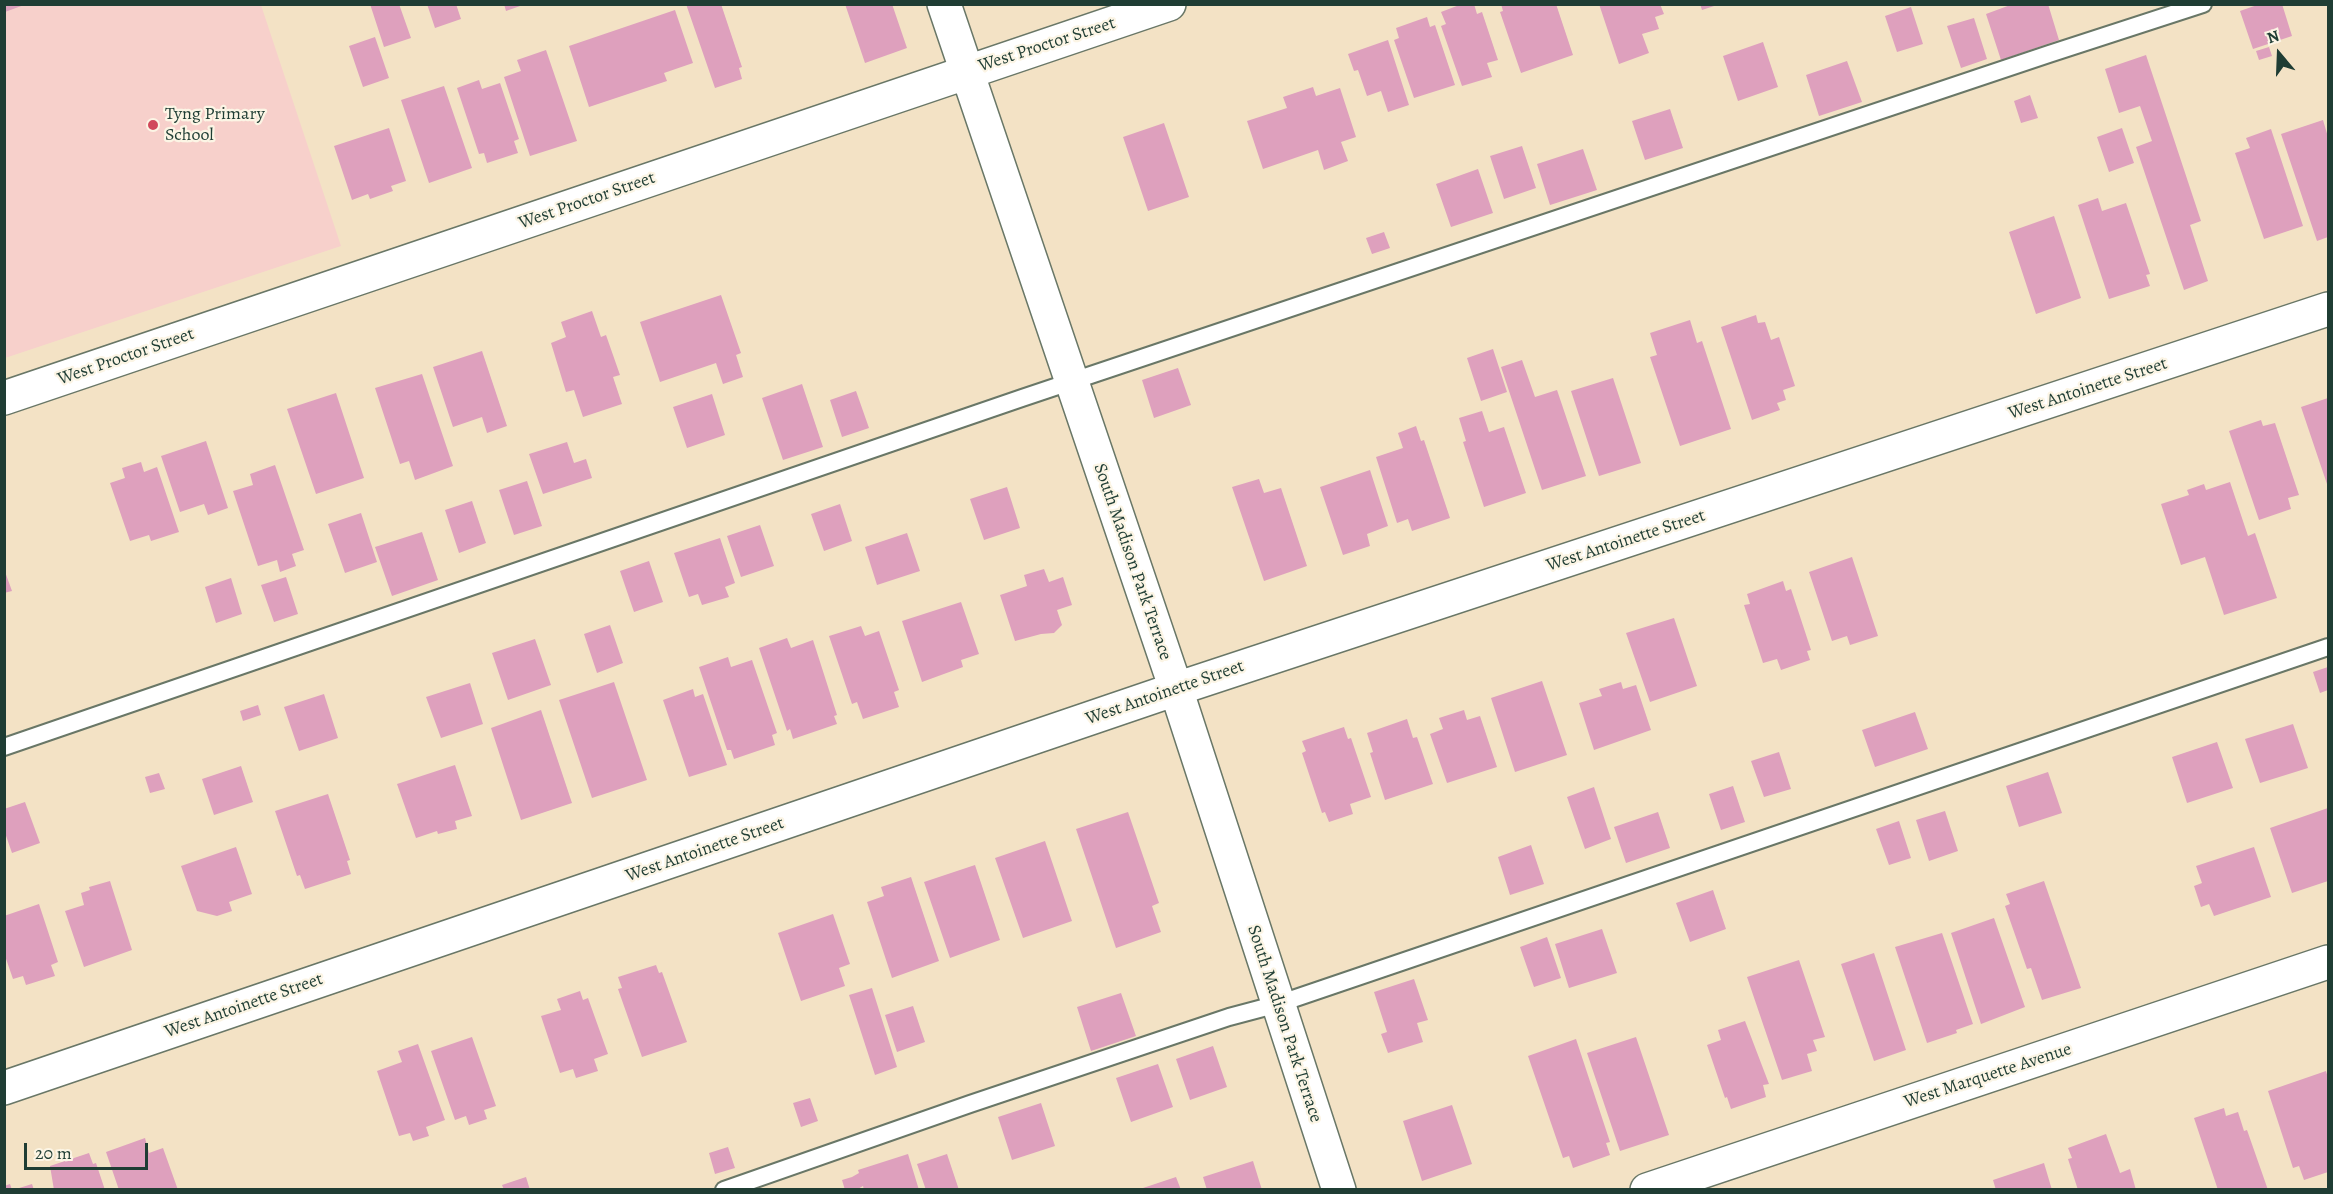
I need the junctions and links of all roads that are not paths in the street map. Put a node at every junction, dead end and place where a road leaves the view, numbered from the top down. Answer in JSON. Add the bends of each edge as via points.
{"nodes":[{"id":1,"x":944,"y":4,"type":"edge"},
{"id":2,"x":1169,"y":4,"type":"edge"},
{"id":3,"x":2203,"y":4,"type":"edge"},
{"id":4,"x":966,"y":72,"type":"junction"},
{"id":5,"x":2328,"y":309,"type":"edge"},
{"id":6,"x":1071,"y":384,"type":"junction"},
{"id":7,"x":4,"y":398,"type":"edge"},
{"id":8,"x":2328,"y":647,"type":"edge"},
{"id":9,"x":1176,"y":689,"type":"junction"},
{"id":10,"x":4,"y":747,"type":"edge"},
{"id":11,"x":2328,"y":962,"type":"edge"},
{"id":12,"x":1278,"y":1004,"type":"junction"},
{"id":13,"x":4,"y":1088,"type":"edge"},
{"id":14,"x":724,"y":1190,"type":"edge"},
{"id":15,"x":1339,"y":1190,"type":"edge"},
{"id":16,"x":1647,"y":1190,"type":"edge"}],
"edges":[{"from":1,"to":4,"type":"street","name":"South Madison Park Terrace"},
{"from":2,"to":4,"type":"street","name":"West Proctor Street"},
{"from":3,"to":6,"type":"lane"},
{"from":4,"to":6,"type":"street","name":"South Madison Park Terrace"},
{"from":4,"to":7,"type":"street","name":"West Proctor Street"},
{"from":5,"to":9,"type":"street","name":"West Antoinette Street"},
{"from":6,"to":9,"type":"street","name":"South Madison Park Terrace"},
{"from":6,"to":10,"type":"lane"},
{"from":8,"to":12,"type":"lane"},
{"from":9,"to":12,"type":"street","name":"South Madison Park Terrace"},
{"from":9,"to":13,"type":"street","name":"West Antoinette Street"},
{"from":11,"to":16,"type":"street","name":"West Marquette Avenue"},
{"from":12,"to":14,"type":"lane","via":[[1229,1017]]},
{"from":12,"to":15,"type":"street","name":"South Madison Park Terrace"}]}
